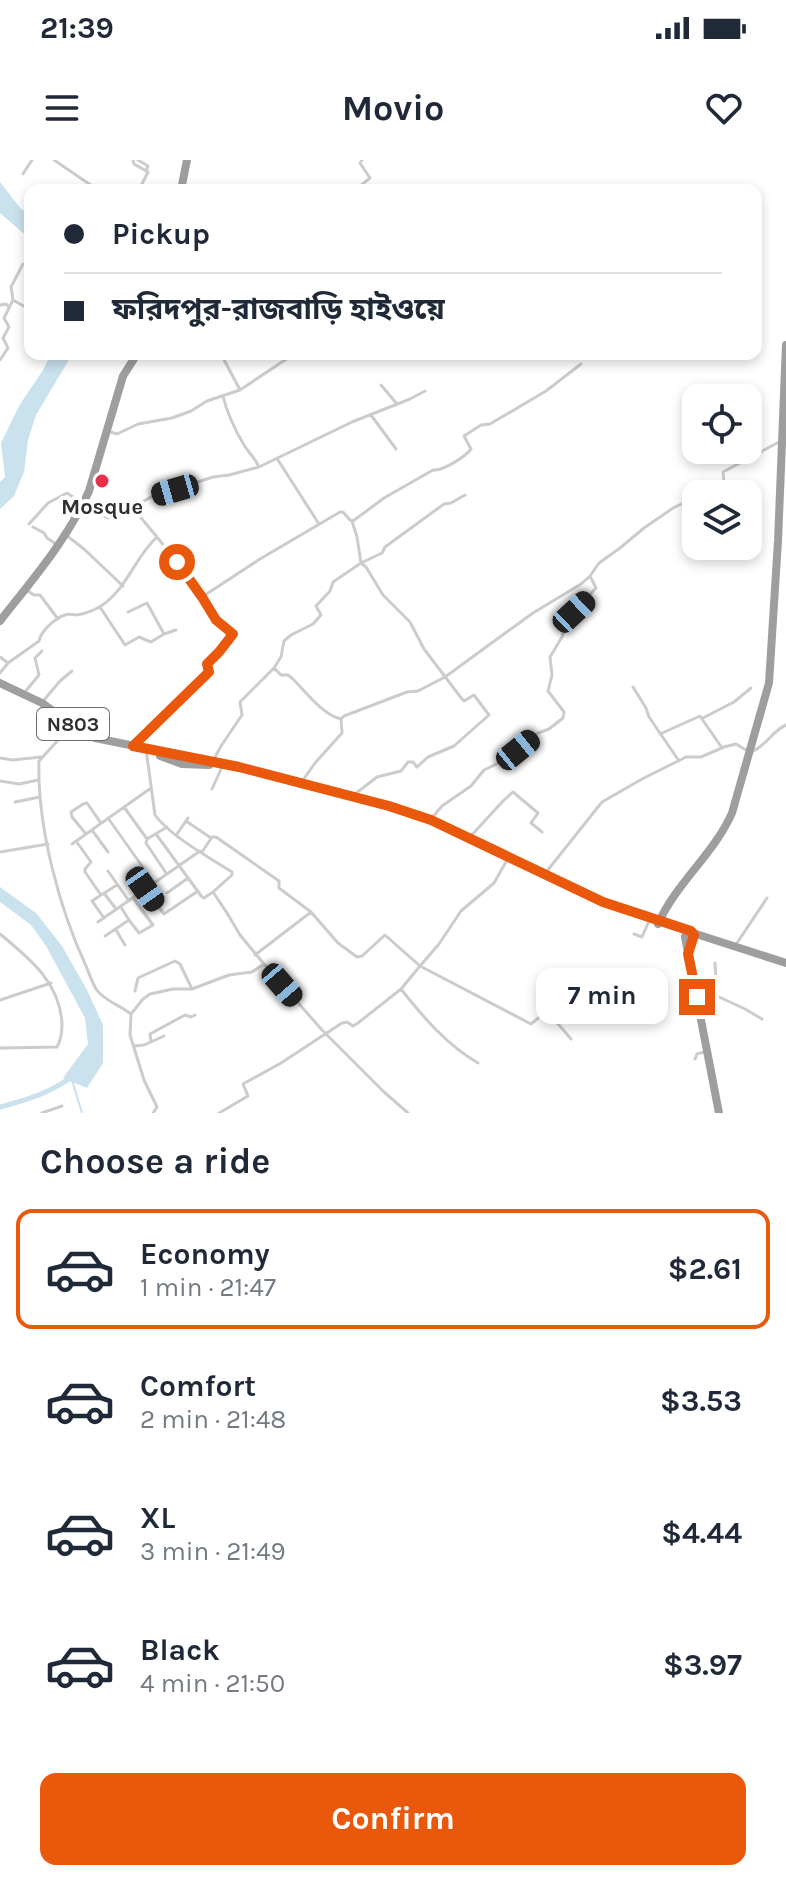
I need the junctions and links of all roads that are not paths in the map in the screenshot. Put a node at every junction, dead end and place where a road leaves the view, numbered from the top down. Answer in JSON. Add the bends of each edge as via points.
{"nodes":[{"id":1,"x":32,"y":160,"type":"edge"},
{"id":2,"x":54,"y":160,"type":"edge"},
{"id":3,"x":135,"y":160,"type":"edge"},
{"id":4,"x":185,"y":160,"type":"edge"},
{"id":5,"x":362,"y":160,"type":"edge"},
{"id":6,"x":148,"y":166,"type":"edge"},
{"id":7,"x":23,"y":174,"type":"dead end"},
{"id":8,"x":89,"y":184,"type":"edge"},
{"id":9,"x":180,"y":184,"type":"edge"},
{"id":10,"x":362,"y":184,"type":"edge"},
{"id":11,"x":23,"y":264,"type":"dead end"},
{"id":12,"x":13,"y":300,"type":"junction"},
{"id":13,"x":0,"y":305,"type":"edge"},
{"id":14,"x":24,"y":306,"type":"edge"},
{"id":15,"x":9,"y":307,"type":"junction"},
{"id":16,"x":786,"y":345,"type":"edge"},
{"id":17,"x":0,"y":360,"type":"edge"},
{"id":18,"x":130,"y":360,"type":"edge"},
{"id":19,"x":224,"y":360,"type":"edge"},
{"id":20,"x":285,"y":360,"type":"edge"},
{"id":21,"x":581,"y":364,"type":"dead end"},
{"id":22,"x":381,"y":385,"type":"dead end"},
{"id":23,"x":240,"y":390,"type":"junction"},
{"id":24,"x":425,"y":391,"type":"dead end"},
{"id":25,"x":223,"y":396,"type":"junction"},
{"id":26,"x":397,"y":404,"type":"junction"},
{"id":27,"x":371,"y":415,"type":"junction"},
{"id":28,"x":104,"y":430,"type":"junction"},
{"id":29,"x":781,"y":441,"type":"junction"},
{"id":30,"x":396,"y":449,"type":"dead end"},
{"id":31,"x":277,"y":459,"type":"junction"},
{"id":32,"x":259,"y":467,"type":"junction"},
{"id":33,"x":724,"y":480,"type":"edge"},
{"id":34,"x":465,"y":495,"type":"dead end"},
{"id":35,"x":81,"y":504,"type":"junction"},
{"id":36,"x":682,"y":504,"type":"edge"},
{"id":37,"x":135,"y":506,"type":"junction"},
{"id":38,"x":352,"y":521,"type":"junction"},
{"id":39,"x":319,"y":524,"type":"junction"},
{"id":40,"x":64,"y":534,"type":"junction"},
{"id":41,"x":157,"y":537,"type":"junction"},
{"id":42,"x":54,"y":549,"type":"junction"},
{"id":43,"x":361,"y":563,"type":"junction"},
{"id":44,"x":590,"y":576,"type":"junction"},
{"id":45,"x":123,"y":586,"type":"junction"},
{"id":46,"x":24,"y":589,"type":"junction"},
{"id":47,"x":202,"y":597,"type":"junction"},
{"id":48,"x":100,"y":607,"type":"junction"},
{"id":49,"x":128,"y":612,"type":"dead end"},
{"id":50,"x":1,"y":617,"type":"edge"},
{"id":51,"x":58,"y":619,"type":"junction"},
{"id":52,"x":176,"y":630,"type":"dead end"},
{"id":53,"x":164,"y":634,"type":"junction"},
{"id":54,"x":42,"y":651,"type":"dead end"},
{"id":55,"x":0,"y":657,"type":"edge"},
{"id":56,"x":8,"y":663,"type":"junction"},
{"id":57,"x":274,"y":668,"type":"junction"},
{"id":58,"x":72,"y":671,"type":"dead end"},
{"id":59,"x":0,"y":673,"type":"edge"},
{"id":60,"x":445,"y":677,"type":"junction"},
{"id":61,"x":0,"y":685,"type":"edge"},
{"id":62,"x":633,"y":687,"type":"dead end"},
{"id":63,"x":751,"y":688,"type":"dead end"},
{"id":64,"x":24,"y":693,"type":"junction"},
{"id":65,"x":42,"y":703,"type":"junction"},
{"id":66,"x":703,"y":718,"type":"junction"},
{"id":67,"x":341,"y":719,"type":"junction"},
{"id":68,"x":72,"y":725,"type":"junction"},
{"id":69,"x":786,"y":725,"type":"edge"},
{"id":70,"x":660,"y":734,"type":"junction"},
{"id":71,"x":132,"y":748,"type":"junction"},
{"id":72,"x":722,"y":748,"type":"junction"},
{"id":73,"x":146,"y":750,"type":"junction"},
{"id":74,"x":749,"y":753,"type":"junction"},
{"id":75,"x":41,"y":757,"type":"junction"},
{"id":76,"x":0,"y":758,"type":"edge"},
{"id":77,"x":679,"y":761,"type":"junction"},
{"id":78,"x":218,"y":765,"type":"junction"},
{"id":79,"x":39,"y":780,"type":"junction"},
{"id":80,"x":0,"y":781,"type":"edge"},
{"id":81,"x":300,"y":785,"type":"junction"},
{"id":82,"x":151,"y":788,"type":"junction"},
{"id":83,"x":212,"y":789,"type":"dead end"},
{"id":84,"x":330,"y":793,"type":"junction"},
{"id":85,"x":40,"y":797,"type":"junction"},
{"id":86,"x":353,"y":797,"type":"junction"},
{"id":87,"x":15,"y":802,"type":"dead end"},
{"id":88,"x":124,"y":807,"type":"junction"},
{"id":89,"x":389,"y":808,"type":"junction"},
{"id":90,"x":108,"y":818,"type":"junction"},
{"id":91,"x":430,"y":821,"type":"junction"},
{"id":92,"x":101,"y":823,"type":"junction"},
{"id":93,"x":167,"y":827,"type":"junction"},
{"id":94,"x":92,"y":830,"type":"junction"},
{"id":95,"x":449,"y":830,"type":"junction"},
{"id":96,"x":542,"y":832,"type":"dead end"},
{"id":97,"x":86,"y":834,"type":"junction"},
{"id":98,"x":156,"y":834,"type":"junction"},
{"id":99,"x":177,"y":834,"type":"junction"},
{"id":100,"x":211,"y":838,"type":"junction"},
{"id":101,"x":469,"y":838,"type":"junction"},
{"id":102,"x":147,"y":839,"type":"junction"},
{"id":103,"x":48,"y":844,"type":"junction"},
{"id":104,"x":493,"y":851,"type":"junction"},
{"id":105,"x":0,"y":852,"type":"edge"},
{"id":106,"x":108,"y":852,"type":"dead end"},
{"id":107,"x":201,"y":852,"type":"junction"},
{"id":108,"x":508,"y":859,"type":"junction"},
{"id":109,"x":179,"y":865,"type":"junction"},
{"id":110,"x":108,"y":871,"type":"dead end"},
{"id":111,"x":167,"y":874,"type":"junction"},
{"id":112,"x":541,"y":874,"type":"junction"},
{"id":113,"x":188,"y":878,"type":"junction"},
{"id":114,"x":154,"y":883,"type":"junction"},
{"id":115,"x":117,"y":885,"type":"junction"},
{"id":116,"x":145,"y":889,"type":"junction"},
{"id":117,"x":198,"y":891,"type":"junction"},
{"id":118,"x":213,"y":892,"type":"junction"},
{"id":119,"x":167,"y":893,"type":"dead end"},
{"id":120,"x":102,"y":894,"type":"junction"},
{"id":121,"x":767,"y":898,"type":"dead end"},
{"id":122,"x":131,"y":900,"type":"junction"},
{"id":123,"x":119,"y":908,"type":"junction"},
{"id":124,"x":311,"y":912,"type":"junction"},
{"id":125,"x":104,"y":918,"type":"junction"},
{"id":126,"x":129,"y":920,"type":"junction"},
{"id":127,"x":98,"y":922,"type":"dead end"},
{"id":128,"x":658,"y":922,"type":"junction"},
{"id":129,"x":116,"y":930,"type":"junction"},
{"id":130,"x":0,"y":934,"type":"edge"},
{"id":131,"x":634,"y":934,"type":"dead end"},
{"id":132,"x":105,"y":936,"type":"dead end"},
{"id":133,"x":689,"y":936,"type":"junction"},
{"id":134,"x":125,"y":945,"type":"dead end"},
{"id":135,"x":735,"y":947,"type":"junction"},
{"id":136,"x":255,"y":955,"type":"junction"},
{"id":137,"x":715,"y":963,"type":"dead end"},
{"id":138,"x":786,"y":963,"type":"edge"},
{"id":139,"x":264,"y":964,"type":"junction"},
{"id":140,"x":420,"y":966,"type":"junction"},
{"id":141,"x":51,"y":983,"type":"junction"},
{"id":142,"x":192,"y":989,"type":"junction"},
{"id":143,"x":401,"y":989,"type":"junction"},
{"id":144,"x":135,"y":991,"type":"dead end"},
{"id":145,"x":717,"y":996,"type":"junction"},
{"id":146,"x":697,"y":997,"type":"junction"},
{"id":147,"x":0,"y":1000,"type":"edge"},
{"id":148,"x":131,"y":1014,"type":"junction"},
{"id":149,"x":195,"y":1015,"type":"dead end"},
{"id":150,"x":762,"y":1019,"type":"dead end"},
{"id":151,"x":326,"y":1033,"type":"junction"},
{"id":152,"x":164,"y":1036,"type":"dead end"},
{"id":153,"x":571,"y":1039,"type":"dead end"},
{"id":154,"x":151,"y":1042,"type":"junction"},
{"id":155,"x":134,"y":1046,"type":"junction"},
{"id":156,"x":0,"y":1048,"type":"edge"},
{"id":157,"x":707,"y":1052,"type":"junction"},
{"id":158,"x":695,"y":1059,"type":"dead end"},
{"id":159,"x":478,"y":1063,"type":"dead end"},
{"id":160,"x":62,"y":1106,"type":"dead end"},
{"id":161,"x":42,"y":1113,"type":"edge"},
{"id":162,"x":153,"y":1113,"type":"edge"},
{"id":163,"x":219,"y":1113,"type":"edge"},
{"id":164,"x":408,"y":1113,"type":"edge"},
{"id":165,"x":719,"y":1113,"type":"edge"}],
"edges":[{"from":1,"to":7,"type":"street"},
{"from":2,"to":8,"type":"street"},
{"from":3,"to":6,"type":"street","via":[[134,164]]},
{"from":4,"to":9,"type":"highway"},
{"from":5,"to":10,"type":"street","via":[[370,178]]},
{"from":11,"to":12,"type":"street","via":[[11,289]]},
{"from":12,"to":14,"type":"street"},
{"from":12,"to":15,"type":"street"},
{"from":13,"to":15,"type":"street"},
{"from":15,"to":17,"type":"street","via":[[3,338],[8,348]]},
{"from":16,"to":29,"type":"highway"},
{"from":18,"to":28,"type":"highway"},
{"from":19,"to":23,"type":"street"},
{"from":20,"to":23,"type":"street"},
{"from":21,"to":38,"type":"street","via":[[546,391],[464,436],[471,448],[467,454],[412,481]]},
{"from":22,"to":26,"type":"street"},
{"from":23,"to":25,"type":"street"},
{"from":24,"to":26,"type":"street"},
{"from":25,"to":28,"type":"street","via":[[117,434]]},
{"from":25,"to":32,"type":"street"},
{"from":26,"to":27,"type":"street"},
{"from":27,"to":30,"type":"street"},
{"from":27,"to":31,"type":"street"},
{"from":28,"to":35,"type":"highway"},
{"from":29,"to":33,"type":"street","via":[[723,472]]},
{"from":29,"to":74,"type":"highway","via":[[769,683]]},
{"from":31,"to":32,"type":"street"},
{"from":31,"to":39,"type":"street"},
{"from":32,"to":37,"type":"street","via":[[213,477]]},
{"from":34,"to":43,"type":"street"},
{"from":35,"to":37,"type":"street","via":[[107,518],[119,507]]},
{"from":35,"to":40,"type":"highway"},
{"from":35,"to":42,"type":"street","via":[[64,494],[48,503],[31,525]]},
{"from":36,"to":44,"type":"street","via":[[599,563]]},
{"from":37,"to":41,"type":"street"},
{"from":38,"to":39,"type":"street","via":[[341,511]]},
{"from":38,"to":43,"type":"street"},
{"from":39,"to":47,"type":"street"},
{"from":40,"to":42,"type":"highway"},
{"from":40,"to":45,"type":"street"},
{"from":41,"to":45,"type":"street"},
{"from":41,"to":47,"type":"street"},
{"from":42,"to":46,"type":"highway"},
{"from":43,"to":57,"type":"street","via":[[333,582],[316,606],[321,615],[313,624],[284,641]]},
{"from":43,"to":60,"type":"street","via":[[410,622]]},
{"from":44,"to":60,"type":"street"},
{"from":44,"to":91,"type":"street","via":[[596,588],[567,619],[550,657],[548,691],[563,718],[484,770]]},
{"from":45,"to":48,"type":"street"},
{"from":46,"to":50,"type":"highway"},
{"from":46,"to":51,"type":"street","via":[[40,595]]},
{"from":47,"to":71,"type":"street","via":[[216,620],[233,634],[207,664],[209,672]]},
{"from":48,"to":51,"type":"street"},
{"from":48,"to":53,"type":"street","via":[[125,645],[139,637],[151,642]]},
{"from":49,"to":53,"type":"street","via":[[147,604]]},
{"from":51,"to":56,"type":"street"},
{"from":52,"to":53,"type":"street"},
{"from":54,"to":64,"type":"street","via":[[35,658],[39,675]]},
{"from":55,"to":56,"type":"street"},
{"from":56,"to":59,"type":"street"},
{"from":57,"to":67,"type":"street"},
{"from":57,"to":78,"type":"street","via":[[240,702],[242,715],[221,746]]},
{"from":58,"to":65,"type":"street"},
{"from":60,"to":67,"type":"street"},
{"from":60,"to":86,"type":"street","via":[[464,701],[474,695],[489,715],[454,746],[417,767],[408,762],[401,771],[377,777]]},
{"from":61,"to":64,"type":"highway","number":"N803"},
{"from":61,"to":68,"type":"highway","number":"N803"},
{"from":62,"to":70,"type":"street"},
{"from":63,"to":66,"type":"street"},
{"from":64,"to":65,"type":"highway","number":"N803"},
{"from":65,"to":68,"type":"highway","number":"N803"},
{"from":66,"to":70,"type":"street"},
{"from":66,"to":72,"type":"street"},
{"from":67,"to":81,"type":"street","via":[[342,733]]},
{"from":68,"to":71,"type":"highway","number":"N803","via":[[94,741]]},
{"from":68,"to":75,"type":"street"},
{"from":69,"to":74,"type":"street"},
{"from":70,"to":77,"type":"street"},
{"from":71,"to":73,"type":"highway","number":"N803"},
{"from":72,"to":74,"type":"street","via":[[736,744]]},
{"from":72,"to":77,"type":"street"},
{"from":73,"to":78,"type":"highway","number":"N803"},
{"from":73,"to":78,"type":"highway","number":"N803","via":[[182,764]]},
{"from":73,"to":82,"type":"street"},
{"from":74,"to":128,"type":"highway","via":[[725,829]]},
{"from":75,"to":76,"type":"street"},
{"from":75,"to":79,"type":"street"},
{"from":77,"to":112,"type":"street","via":[[602,802]]},
{"from":78,"to":81,"type":"highway","number":"N803"},
{"from":78,"to":83,"type":"street"},
{"from":79,"to":80,"type":"street"},
{"from":79,"to":85,"type":"street"},
{"from":81,"to":84,"type":"highway","number":"N803"},
{"from":82,"to":88,"type":"street"},
{"from":82,"to":93,"type":"street","via":[[155,815]]},
{"from":84,"to":86,"type":"highway","number":"N803"},
{"from":84,"to":89,"type":"highway","number":"N803"},
{"from":85,"to":87,"type":"street"},
{"from":85,"to":103,"type":"street"},
{"from":86,"to":89,"type":"highway","number":"N803"},
{"from":88,"to":90,"type":"street"},
{"from":88,"to":102,"type":"street"},
{"from":89,"to":91,"type":"highway","number":"N803"},
{"from":90,"to":92,"type":"street"},
{"from":90,"to":114,"type":"street"},
{"from":91,"to":95,"type":"highway","number":"N803"},
{"from":92,"to":94,"type":"street"},
{"from":92,"to":97,"type":"street","via":[[85,803],[71,812]]},
{"from":93,"to":98,"type":"street"},
{"from":93,"to":99,"type":"street"},
{"from":94,"to":97,"type":"street"},
{"from":94,"to":106,"type":"street"},
{"from":95,"to":101,"type":"highway","number":"N803"},
{"from":95,"to":104,"type":"highway","number":"N803"},
{"from":96,"to":101,"type":"street","via":[[531,823],[538,813],[513,792]]},
{"from":97,"to":120,"type":"street","via":[[74,843],[91,862],[84,870]]},
{"from":98,"to":102,"type":"street"},
{"from":98,"to":109,"type":"street"},
{"from":99,"to":100,"type":"street","via":[[187,819]]},
{"from":99,"to":107,"type":"street"},
{"from":100,"to":107,"type":"street"},
{"from":100,"to":124,"type":"street","via":[[279,881],[279,888]]},
{"from":101,"to":104,"type":"highway","number":"N803"},
{"from":102,"to":111,"type":"street","via":[[146,846]]},
{"from":103,"to":105,"type":"street"},
{"from":103,"to":148,"type":"street","via":[[72,933],[96,989]]},
{"from":104,"to":108,"type":"highway","number":"N803"},
{"from":104,"to":112,"type":"highway","number":"N803"},
{"from":107,"to":109,"type":"street"},
{"from":107,"to":118,"type":"street","via":[[232,872]]},
{"from":108,"to":112,"type":"highway","number":"N803"},
{"from":108,"to":140,"type":"street","via":[[494,883],[461,911]]},
{"from":109,"to":111,"type":"street"},
{"from":109,"to":113,"type":"street"},
{"from":110,"to":115,"type":"street"},
{"from":111,"to":114,"type":"street"},
{"from":112,"to":128,"type":"highway","number":"N803","via":[[602,905]]},
{"from":113,"to":117,"type":"street"},
{"from":113,"to":119,"type":"street"},
{"from":114,"to":116,"type":"street"},
{"from":115,"to":120,"type":"street"},
{"from":115,"to":122,"type":"street"},
{"from":116,"to":117,"type":"street","via":[[164,914]]},
{"from":116,"to":122,"type":"street"},
{"from":117,"to":118,"type":"street","via":[[203,898]]},
{"from":118,"to":136,"type":"street"},
{"from":120,"to":123,"type":"street"},
{"from":120,"to":125,"type":"street","via":[[92,901]]},
{"from":121,"to":135,"type":"street"},
{"from":122,"to":123,"type":"street"},
{"from":122,"to":126,"type":"street","via":[[153,925],[139,933]]},
{"from":123,"to":125,"type":"street"},
{"from":123,"to":126,"type":"street"},
{"from":124,"to":136,"type":"street"},
{"from":124,"to":140,"type":"street","via":[[357,957],[385,935]]},
{"from":125,"to":127,"type":"street"},
{"from":126,"to":129,"type":"street"},
{"from":128,"to":131,"type":"street","via":[[642,937]]},
{"from":128,"to":133,"type":"highway","number":"N803"},
{"from":129,"to":132,"type":"street"},
{"from":129,"to":134,"type":"street"},
{"from":130,"to":141,"type":"street"},
{"from":133,"to":135,"type":"highway"},
{"from":133,"to":146,"type":"highway"},
{"from":135,"to":138,"type":"highway"},
{"from":136,"to":139,"type":"street"},
{"from":137,"to":145,"type":"street"},
{"from":139,"to":142,"type":"street"},
{"from":139,"to":151,"type":"street"},
{"from":140,"to":143,"type":"street"},
{"from":140,"to":153,"type":"street","via":[[531,1024],[547,1011]]},
{"from":141,"to":147,"type":"street"},
{"from":141,"to":156,"type":"street","via":[[61,1014],[59,1046]]},
{"from":142,"to":144,"type":"street","via":[[175,961],[138,978]]},
{"from":142,"to":148,"type":"street","via":[[150,994]]},
{"from":143,"to":151,"type":"street","via":[[353,1026],[345,1021]]},
{"from":143,"to":159,"type":"street","via":[[439,1033]]},
{"from":145,"to":146,"type":"street"},
{"from":145,"to":150,"type":"street"},
{"from":146,"to":157,"type":"highway"},
{"from":148,"to":155,"type":"street"},
{"from":149,"to":154,"type":"street","via":[[150,1034]]},
{"from":151,"to":163,"type":"street","via":[[243,1084],[248,1096]]},
{"from":151,"to":164,"type":"street"},
{"from":152,"to":154,"type":"street"},
{"from":154,"to":155,"type":"street"},
{"from":155,"to":162,"type":"street","via":[[157,1107]]},
{"from":157,"to":158,"type":"street"},
{"from":157,"to":165,"type":"highway"},
{"from":160,"to":161,"type":"street"}]}
